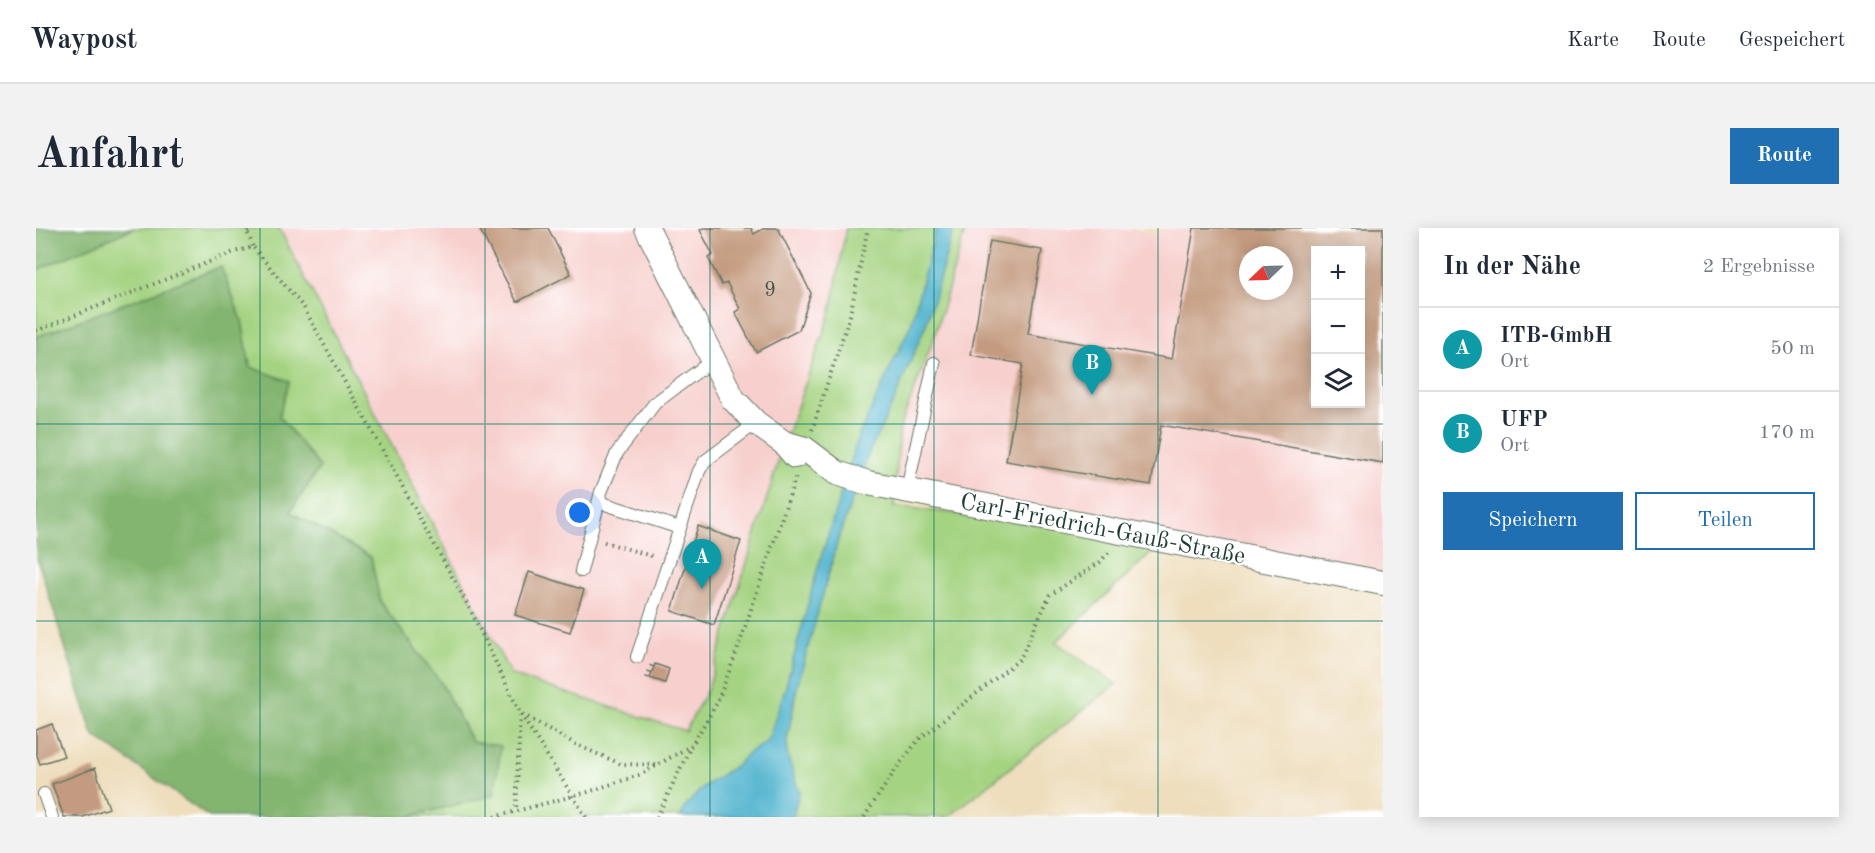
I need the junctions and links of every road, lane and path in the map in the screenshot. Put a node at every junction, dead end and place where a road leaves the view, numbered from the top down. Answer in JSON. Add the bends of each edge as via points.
{"nodes":[{"id":1,"x":256,"y":228,"type":"edge"},
{"id":2,"x":647,"y":228,"type":"edge"},
{"id":3,"x":868,"y":228,"type":"edge"},
{"id":4,"x":247,"y":229,"type":"edge"},
{"id":5,"x":253,"y":247,"type":"junction"},
{"id":6,"x":36,"y":331,"type":"edge"},
{"id":7,"x":713,"y":360,"type":"junction"},
{"id":8,"x":934,"y":363,"type":"dead end"},
{"id":9,"x":756,"y":423,"type":"junction"},
{"id":10,"x":797,"y":451,"type":"junction"},
{"id":11,"x":907,"y":490,"type":"junction"},
{"id":12,"x":599,"y":502,"type":"junction"},
{"id":13,"x":680,"y":528,"type":"junction"},
{"id":14,"x":1126,"y":533,"type":"junction"},
{"id":15,"x":589,"y":537,"type":"junction"},
{"id":16,"x":669,"y":562,"type":"junction"},
{"id":17,"x":581,"y":571,"type":"dead end"},
{"id":18,"x":1383,"y":583,"type":"edge"},
{"id":19,"x":638,"y":657,"type":"dead end"},
{"id":20,"x":652,"y":662,"type":"dead end"},
{"id":21,"x":647,"y":678,"type":"dead end"},
{"id":22,"x":520,"y":713,"type":"junction"},
{"id":23,"x":692,"y":745,"type":"junction"},
{"id":24,"x":657,"y":765,"type":"junction"},
{"id":25,"x":44,"y":794,"type":"dead end"},
{"id":26,"x":573,"y":796,"type":"junction"},
{"id":27,"x":516,"y":811,"type":"junction"},
{"id":28,"x":52,"y":817,"type":"edge"},
{"id":29,"x":494,"y":817,"type":"edge"},
{"id":30,"x":586,"y":817,"type":"edge"},
{"id":31,"x":657,"y":817,"type":"edge"},
{"id":32,"x":864,"y":817,"type":"edge"}],
"edges":[{"from":1,"to":4,"type":"path"},
{"from":2,"to":7,"type":"street","name":"Carl-Friedrich-Gauß-Straße"},
{"from":3,"to":10,"type":"path","via":[[850,315]]},
{"from":4,"to":5,"type":"path"},
{"from":5,"to":6,"type":"path"},
{"from":5,"to":22,"type":"path","via":[[304,308],[471,609]]},
{"from":7,"to":9,"type":"street","name":"Carl-Friedrich-Gauß-Straße","via":[[733,399]]},
{"from":7,"to":12,"type":"lane","via":[[655,403],[617,453]]},
{"from":8,"to":11,"type":"lane"},
{"from":9,"to":10,"type":"street","name":"Carl-Friedrich-Gauß-Straße"},
{"from":9,"to":13,"type":"lane","via":[[705,461]]},
{"from":10,"to":11,"type":"street","name":"Carl-Friedrich-Gauß-Straße","via":[[868,483]]},
{"from":10,"to":23,"type":"path","via":[[734,659],[717,703]]},
{"from":11,"to":14,"type":"street","name":"Carl-Friedrich-Gauß-Straße"},
{"from":12,"to":13,"type":"lane"},
{"from":12,"to":15,"type":"lane"},
{"from":13,"to":16,"type":"lane"},
{"from":14,"to":18,"type":"street","name":"Carl-Friedrich-Gauß-Straße"},
{"from":14,"to":32,"type":"path","via":[[1100,562],[1050,595],[1020,659],[919,739]]},
{"from":15,"to":16,"type":"path"},
{"from":15,"to":17,"type":"lane"},
{"from":16,"to":19,"type":"lane"},
{"from":20,"to":21,"type":"path"},
{"from":22,"to":24,"type":"path","via":[[621,764]]},
{"from":22,"to":26,"type":"path"},
{"from":22,"to":27,"type":"path"},
{"from":23,"to":24,"type":"path"},
{"from":23,"to":31,"type":"path"},
{"from":24,"to":26,"type":"path","via":[[642,774]]},
{"from":25,"to":28,"type":"lane"},
{"from":26,"to":27,"type":"path"},
{"from":26,"to":30,"type":"path"},
{"from":27,"to":29,"type":"path"}]}
